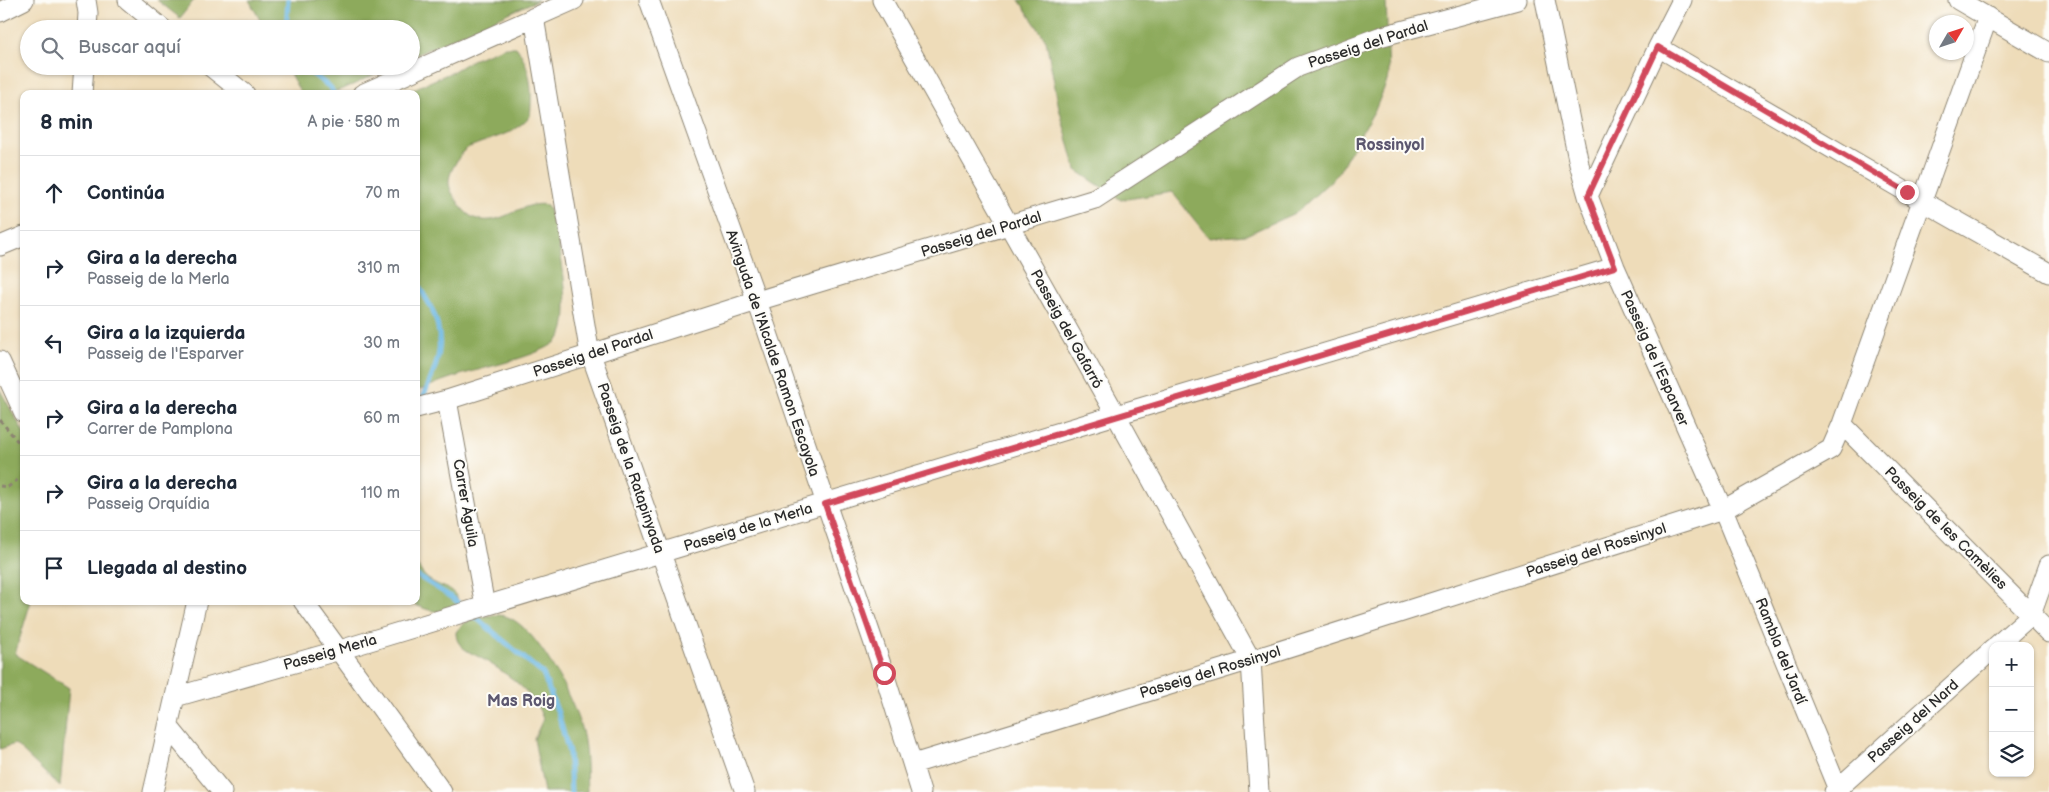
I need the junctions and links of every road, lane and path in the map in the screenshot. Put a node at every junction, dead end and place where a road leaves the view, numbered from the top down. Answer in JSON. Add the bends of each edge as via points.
{"nodes":[{"id":1,"x":24,"y":0,"type":"edge"},
{"id":2,"x":86,"y":0,"type":"edge"},
{"id":3,"x":128,"y":0,"type":"edge"},
{"id":4,"x":574,"y":0,"type":"edge"},
{"id":5,"x":649,"y":0,"type":"edge"},
{"id":6,"x":882,"y":0,"type":"edge"},
{"id":7,"x":1517,"y":0,"type":"edge"},
{"id":8,"x":1545,"y":0,"type":"edge"},
{"id":9,"x":1682,"y":0,"type":"edge"},
{"id":10,"x":1958,"y":0,"type":"edge"},
{"id":11,"x":0,"y":12,"type":"edge"},
{"id":12,"x":534,"y":17,"type":"junction"},
{"id":13,"x":1988,"y":17,"type":"junction"},
{"id":14,"x":88,"y":20,"type":"edge"},
{"id":15,"x":153,"y":20,"type":"edge"},
{"id":16,"x":1658,"y":47,"type":"junction"},
{"id":17,"x":2049,"y":53,"type":"edge"},
{"id":18,"x":420,"y":68,"type":"edge"},
{"id":19,"x":83,"y":75,"type":"edge"},
{"id":20,"x":221,"y":75,"type":"edge"},
{"id":21,"x":404,"y":75,"type":"edge"},
{"id":22,"x":82,"y":90,"type":"edge"},
{"id":23,"x":239,"y":90,"type":"edge"},
{"id":24,"x":371,"y":90,"type":"edge"},
{"id":25,"x":1588,"y":196,"type":"junction"},
{"id":26,"x":1922,"y":201,"type":"junction"},
{"id":27,"x":1009,"y":226,"type":"junction"},
{"id":28,"x":20,"y":238,"type":"edge"},
{"id":29,"x":0,"y":246,"type":"edge"},
{"id":30,"x":1615,"y":267,"type":"junction"},
{"id":31,"x":2049,"y":273,"type":"edge"},
{"id":32,"x":757,"y":301,"type":"junction"},
{"id":33,"x":591,"y":354,"type":"junction"},
{"id":34,"x":0,"y":361,"type":"edge"},
{"id":35,"x":447,"y":400,"type":"junction"},
{"id":36,"x":20,"y":404,"type":"edge"},
{"id":37,"x":420,"y":407,"type":"edge"},
{"id":38,"x":1116,"y":415,"type":"junction"},
{"id":39,"x":0,"y":420,"type":"edge"},
{"id":40,"x":1842,"y":424,"type":"junction"},
{"id":41,"x":20,"y":444,"type":"edge"},
{"id":42,"x":20,"y":478,"type":"edge"},
{"id":43,"x":0,"y":486,"type":"edge"},
{"id":44,"x":825,"y":504,"type":"junction"},
{"id":45,"x":1723,"y":510,"type":"junction"},
{"id":46,"x":661,"y":553,"type":"junction"},
{"id":47,"x":2049,"y":565,"type":"edge"},
{"id":48,"x":196,"y":605,"type":"edge"},
{"id":49,"x":305,"y":605,"type":"edge"},
{"id":50,"x":485,"y":606,"type":"junction"},
{"id":51,"x":2031,"y":614,"type":"junction"},
{"id":52,"x":2049,"y":633,"type":"edge"},
{"id":53,"x":2000,"y":642,"type":"edge"},
{"id":54,"x":340,"y":650,"type":"junction"},
{"id":55,"x":1989,"y":653,"type":"edge"},
{"id":56,"x":1250,"y":660,"type":"junction"},
{"id":57,"x":174,"y":697,"type":"junction"},
{"id":58,"x":168,"y":726,"type":"junction"},
{"id":59,"x":912,"y":764,"type":"junction"},
{"id":60,"x":918,"y":790,"type":"edge"},
{"id":61,"x":1837,"y":791,"type":"edge"},
{"id":62,"x":153,"y":792,"type":"edge"},
{"id":63,"x":222,"y":792,"type":"edge"},
{"id":64,"x":442,"y":792,"type":"edge"},
{"id":65,"x":746,"y":792,"type":"edge"},
{"id":66,"x":1259,"y":792,"type":"edge"}],
"edges":[{"from":1,"to":11,"type":"street"},
{"from":2,"to":14,"type":"street"},
{"from":3,"to":15,"type":"street"},
{"from":4,"to":12,"type":"street"},
{"from":5,"to":32,"type":"street","name":"Avinguda de l'Alcalde Ramon Escayola"},
{"from":6,"to":27,"type":"street","name":"Passeig del Gafarró"},
{"from":7,"to":27,"type":"street","name":"Passeig del Pardal","via":[[1379,37],[1298,67],[1095,199]]},
{"from":8,"to":25,"type":"street","name":"Passeig de l'Esparver"},
{"from":9,"to":16,"type":"street"},
{"from":10,"to":13,"type":"street"},
{"from":12,"to":18,"type":"street"},
{"from":12,"to":33,"type":"street","name":"Passeig de la Ratapinyada"},
{"from":13,"to":17,"type":"street"},
{"from":13,"to":26,"type":"street","name":"Passeig del Rossinyol"},
{"from":16,"to":25,"type":"street"},
{"from":16,"to":26,"type":"street"},
{"from":19,"to":22,"type":"street"},
{"from":20,"to":23,"type":"street"},
{"from":21,"to":24,"type":"street"},
{"from":25,"to":30,"type":"street","name":"Passeig de l'Esparver"},
{"from":26,"to":31,"type":"street"},
{"from":26,"to":40,"type":"street","name":"Passeig del Rossinyol"},
{"from":27,"to":32,"type":"street","name":"Passeig del Pardal"},
{"from":27,"to":38,"type":"street","name":"Passeig del Gafarró"},
{"from":28,"to":29,"type":"street"},
{"from":30,"to":38,"type":"street","name":"Passeig de la Merla"},
{"from":30,"to":45,"type":"street","name":"Passeig de l'Esparver"},
{"from":32,"to":33,"type":"street","name":"Passeig del Pardal"},
{"from":32,"to":44,"type":"street","name":"Avinguda de l'Alcalde Ramon Escayola"},
{"from":33,"to":35,"type":"street","name":"Passeig del Pardal"},
{"from":33,"to":46,"type":"street","name":"Passeig de la Ratapinyada"},
{"from":34,"to":36,"type":"street"},
{"from":35,"to":37,"type":"street","name":"Passeig del Pardal"},
{"from":35,"to":50,"type":"street","name":"Carrer Àguila"},
{"from":38,"to":44,"type":"street","name":"Passeig de la Merla"},
{"from":38,"to":56,"type":"street","name":"Passeig del Gafarró"},
{"from":39,"to":41,"type":"path"},
{"from":40,"to":45,"type":"street","name":"Passeig del Rossinyol","via":[[1831,449]]},
{"from":40,"to":51,"type":"street","name":"Passeig de les Camèlies"},
{"from":42,"to":43,"type":"path","via":[[8,487]]},
{"from":44,"to":46,"type":"street","name":"Passeig de la Merla"},
{"from":44,"to":59,"type":"street","name":"Avinguda de l'Alcalde Ramon Escayola"},
{"from":45,"to":56,"type":"street","name":"Passeig del Rossinyol"},
{"from":45,"to":61,"type":"street","name":"Rambla del Jardí"},
{"from":46,"to":50,"type":"street","name":"Passeig de la Merla"},
{"from":46,"to":65,"type":"street","name":"Passeig de la Ratapinyada"},
{"from":47,"to":51,"type":"street"},
{"from":48,"to":57,"type":"street"},
{"from":49,"to":54,"type":"street"},
{"from":50,"to":54,"type":"street","name":"Passeig Merla"},
{"from":51,"to":52,"type":"street","name":"Passeig de les Camèlies"},
{"from":51,"to":53,"type":"street"},
{"from":54,"to":57,"type":"street","name":"Passeig Merla"},
{"from":54,"to":64,"type":"street"},
{"from":55,"to":61,"type":"street","name":"Passeig del Nard"},
{"from":56,"to":59,"type":"street","name":"Passeig del Rossinyol"},
{"from":56,"to":66,"type":"street"},
{"from":57,"to":58,"type":"street"},
{"from":58,"to":62,"type":"street"},
{"from":58,"to":63,"type":"street"},
{"from":59,"to":60,"type":"street","name":"Avinguda de l'Alcalde Ramon Escayola"}]}
